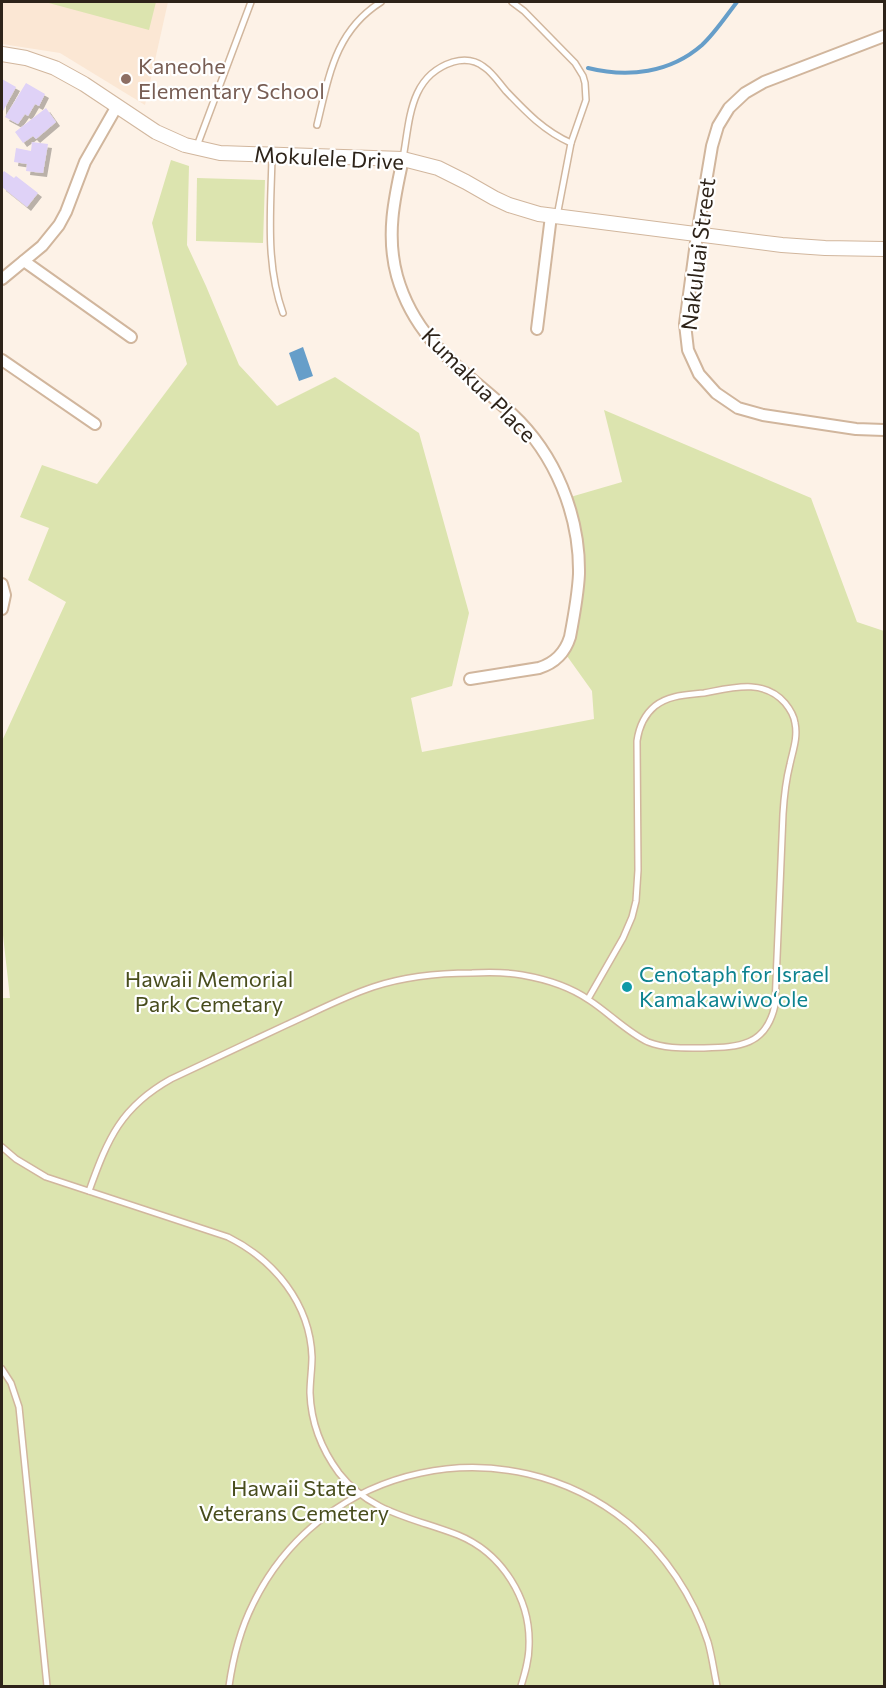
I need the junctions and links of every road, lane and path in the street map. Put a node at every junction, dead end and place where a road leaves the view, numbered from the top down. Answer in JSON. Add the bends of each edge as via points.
{"nodes":[{"id":1,"x":251,"y":2,"type":"edge"},
{"id":2,"x":381,"y":2,"type":"edge"},
{"id":3,"x":512,"y":2,"type":"edge"},
{"id":4,"x":885,"y":36,"type":"edge"},
{"id":5,"x":2,"y":54,"type":"edge"},
{"id":6,"x":117,"y":106,"type":"junction"},
{"id":7,"x":317,"y":125,"type":"dead end"},
{"id":8,"x":571,"y":143,"type":"junction"},
{"id":9,"x":196,"y":148,"type":"junction"},
{"id":10,"x":272,"y":155,"type":"junction"},
{"id":11,"x":403,"y":159,"type":"junction"},
{"id":12,"x":554,"y":216,"type":"junction"},
{"id":13,"x":697,"y":234,"type":"junction"},
{"id":14,"x":885,"y":249,"type":"edge"},
{"id":15,"x":24,"y":261,"type":"junction"},
{"id":16,"x":2,"y":279,"type":"edge"},
{"id":17,"x":283,"y":313,"type":"dead end"},
{"id":18,"x":537,"y":328,"type":"dead end"},
{"id":19,"x":131,"y":337,"type":"dead end"},
{"id":20,"x":2,"y":360,"type":"edge"},
{"id":21,"x":95,"y":424,"type":"dead end"},
{"id":22,"x":885,"y":430,"type":"edge"},
{"id":23,"x":2,"y":584,"type":"edge"},
{"id":24,"x":2,"y":609,"type":"edge"},
{"id":25,"x":470,"y":679,"type":"dead end"},
{"id":26,"x":588,"y":999,"type":"junction"},
{"id":27,"x":2,"y":1147,"type":"edge"},
{"id":28,"x":89,"y":1191,"type":"junction"},
{"id":29,"x":2,"y":1369,"type":"edge"},
{"id":30,"x":360,"y":1494,"type":"junction"},
{"id":31,"x":47,"y":1686,"type":"edge"},
{"id":32,"x":229,"y":1686,"type":"edge"},
{"id":33,"x":521,"y":1686,"type":"edge"},
{"id":34,"x":717,"y":1686,"type":"edge"}],
"edges":[{"from":1,"to":9,"type":"lane"},
{"from":2,"to":7,"type":"lane","via":[[358,21],[342,42],[331,67]]},
{"from":3,"to":8,"type":"lane","via":[[575,63],[583,76],[586,100]]},
{"from":4,"to":13,"type":"street","name":"Nakuluai Street","via":[[764,82],[736,100],[715,136]]},
{"from":5,"to":6,"type":"street","name":"Mokulele Drive","via":[[55,68]]},
{"from":6,"to":9,"type":"street","name":"Mokulele Drive","via":[[156,132]]},
{"from":6,"to":15,"type":"street","via":[[85,162],[59,225]]},
{"from":8,"to":11,"type":"lane","via":[[534,120],[482,65],[462,60],[441,67],[419,88],[412,104]]},
{"from":8,"to":12,"type":"lane"},
{"from":9,"to":10,"type":"street","name":"Mokulele Drive"},
{"from":10,"to":11,"type":"street","name":"Mokulele Drive"},
{"from":10,"to":17,"type":"lane","via":[[271,259]]},
{"from":11,"to":12,"type":"street","name":"Mokulele Drive","via":[[438,168],[509,205]]},
{"from":11,"to":25,"type":"street","name":"Kumakua Place","via":[[393,205],[391,240],[397,275],[409,307],[437,349],[513,415],[540,446],[564,491],[576,538],[578,591],[570,637],[561,656],[547,665]]},
{"from":12,"to":13,"type":"street","name":"Mokulele Drive"},
{"from":12,"to":18,"type":"street"},
{"from":13,"to":14,"type":"street","name":"Mokulele Drive","via":[[782,245]]},
{"from":13,"to":22,"type":"street","name":"Nakuluai Street","via":[[686,337],[693,362],[707,384],[726,401],[750,412]]},
{"from":15,"to":16,"type":"street"},
{"from":15,"to":19,"type":"street"},
{"from":20,"to":21,"type":"street"},
{"from":23,"to":24,"type":"street"},
{"from":26,"to":26,"type":"lane","via":[[622,938],[636,901],[637,741],[644,718],[670,698],[746,686],[761,687],[775,694],[793,714],[796,733],[783,814],[776,1005],[767,1027],[741,1046],[671,1048],[641,1038]]},
{"from":26,"to":28,"type":"lane","via":[[551,982],[500,972],[430,974],[353,994],[148,1093],[112,1134]]},
{"from":27,"to":28,"type":"lane","via":[[46,1177]]},
{"from":28,"to":30,"type":"lane","via":[[228,1237],[254,1251],[276,1271],[294,1296],[306,1325],[318,1436],[336,1469]]},
{"from":29,"to":31,"type":"lane","via":[[15,1390],[19,1407]]},
{"from":30,"to":32,"type":"lane","via":[[306,1532],[269,1575],[244,1624]]},
{"from":30,"to":33,"type":"lane","via":[[392,1513],[471,1542],[502,1568],[518,1591],[527,1618],[528,1660]]},
{"from":30,"to":34,"type":"lane","via":[[403,1477],[470,1467],[526,1473],[579,1492],[627,1522],[666,1563],[700,1621]]}]}
